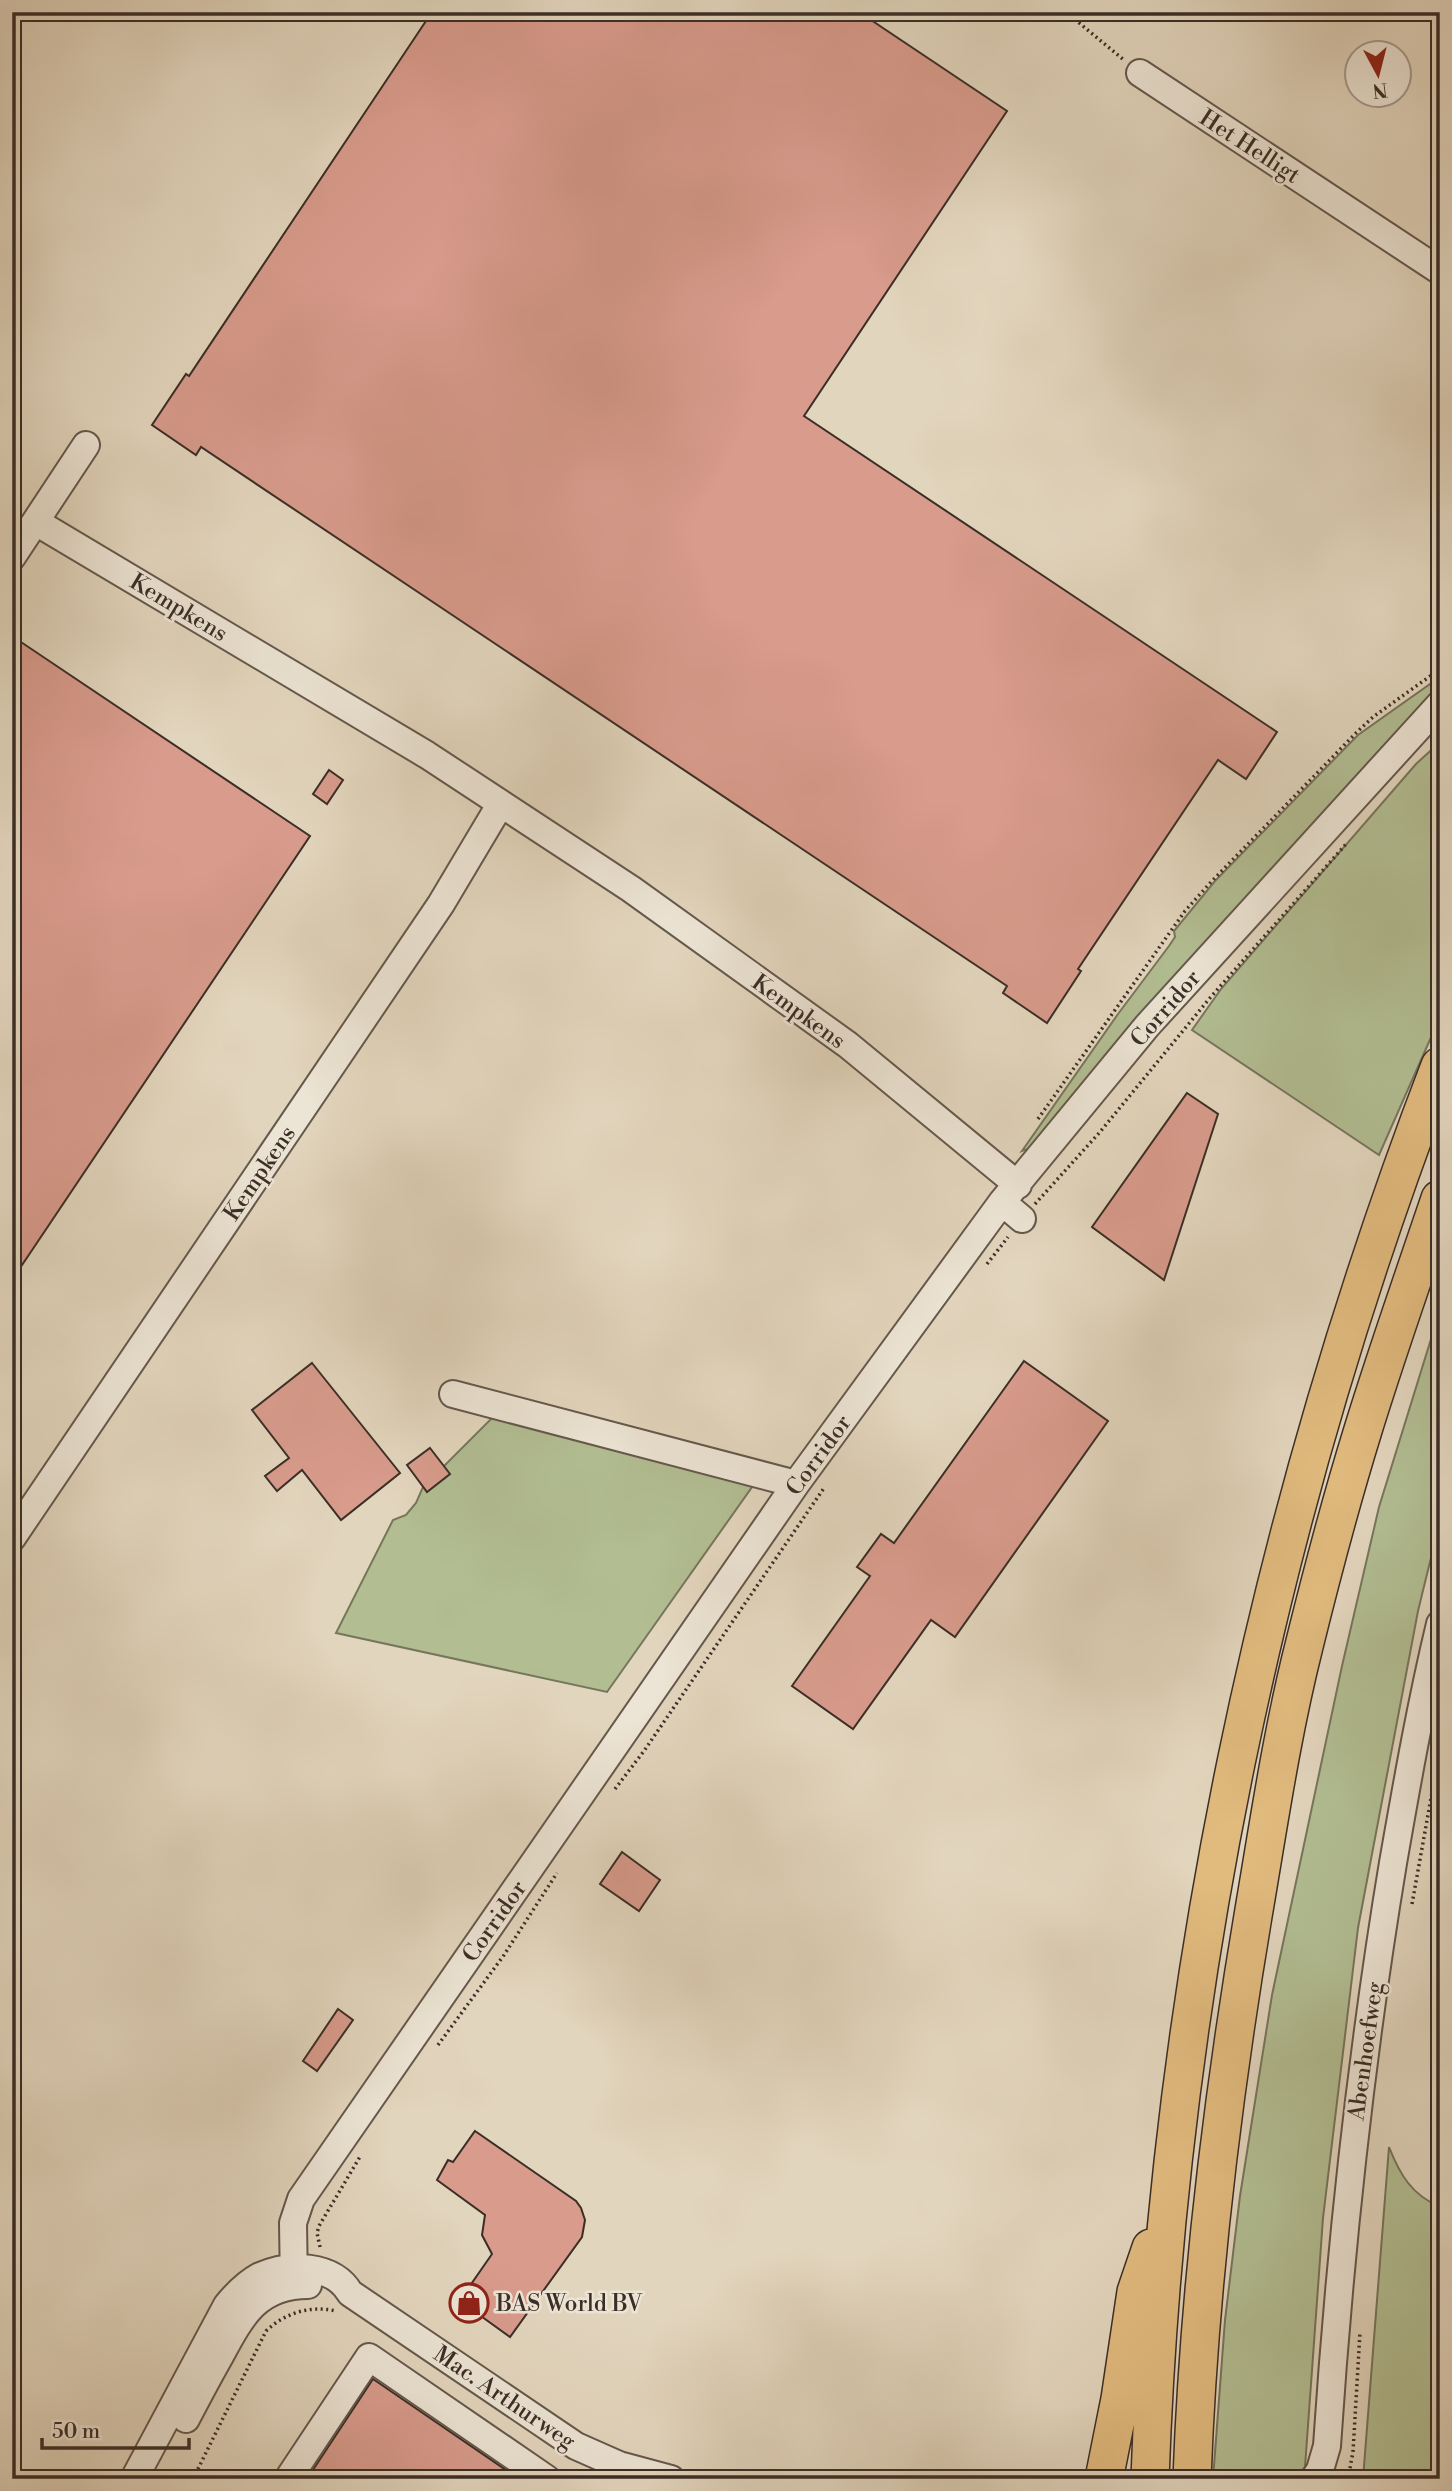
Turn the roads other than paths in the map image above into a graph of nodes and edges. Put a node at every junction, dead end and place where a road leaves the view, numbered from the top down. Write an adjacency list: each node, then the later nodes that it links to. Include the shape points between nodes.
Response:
1 (1140, 73): 2 (street, Het Helligt)
2 (1440, 271)
3 (86, 445): 4 (street)
4 (36, 522): 5 (street); 7 (street, Kempkens, via 427,755)
5 (12, 557)
6 (1440, 704): 10 (street, Corridor, via 1147,1026)
7 (500, 804): 10 (street, Kempkens, via 631,889 848,1045); 13 (street, Kempkens, via 440,904)
8 (1440, 1066): 15 (highway, via 1346,1336 1276,1586 1227,1810 1199,1972)
9 (1440, 1199): 19 (highway, via 1335,1526 1277,1776 1234,2029 1210,2208)
10 (1014, 1202): 12 (street, Corridor)
11 (453, 1394): 12 (street)
12 (796, 1485): 16 (street, Corridor, via 301,2199 293,2223)
13 (12, 1538)
14 (1440, 1624): 26 (street, Abenhoefweg, via 1407,1784 1368,2022 1346,2208 1327,2446)
15 (1170, 2191): 17 (highway, via 1136,2292); 18 (highway)
16 (294, 2277): 20 (street, Mac. Arthurweg, via 311,2286 350,2293 576,2446); 21 (street, via 260,2277 228,2305); 22 (street, via 261,2298 240,2319)
17 (1106, 2470)
18 (1151, 2471)
19 (1192, 2471)
20 (644, 2476): 25 (street, Mac. Arthurweg)
21 (134, 2479)
22 (153, 2479)
23 (288, 2479): 24 (street, via 369,2357)
24 (547, 2479)
25 (671, 2479)
26 (1314, 2479)

